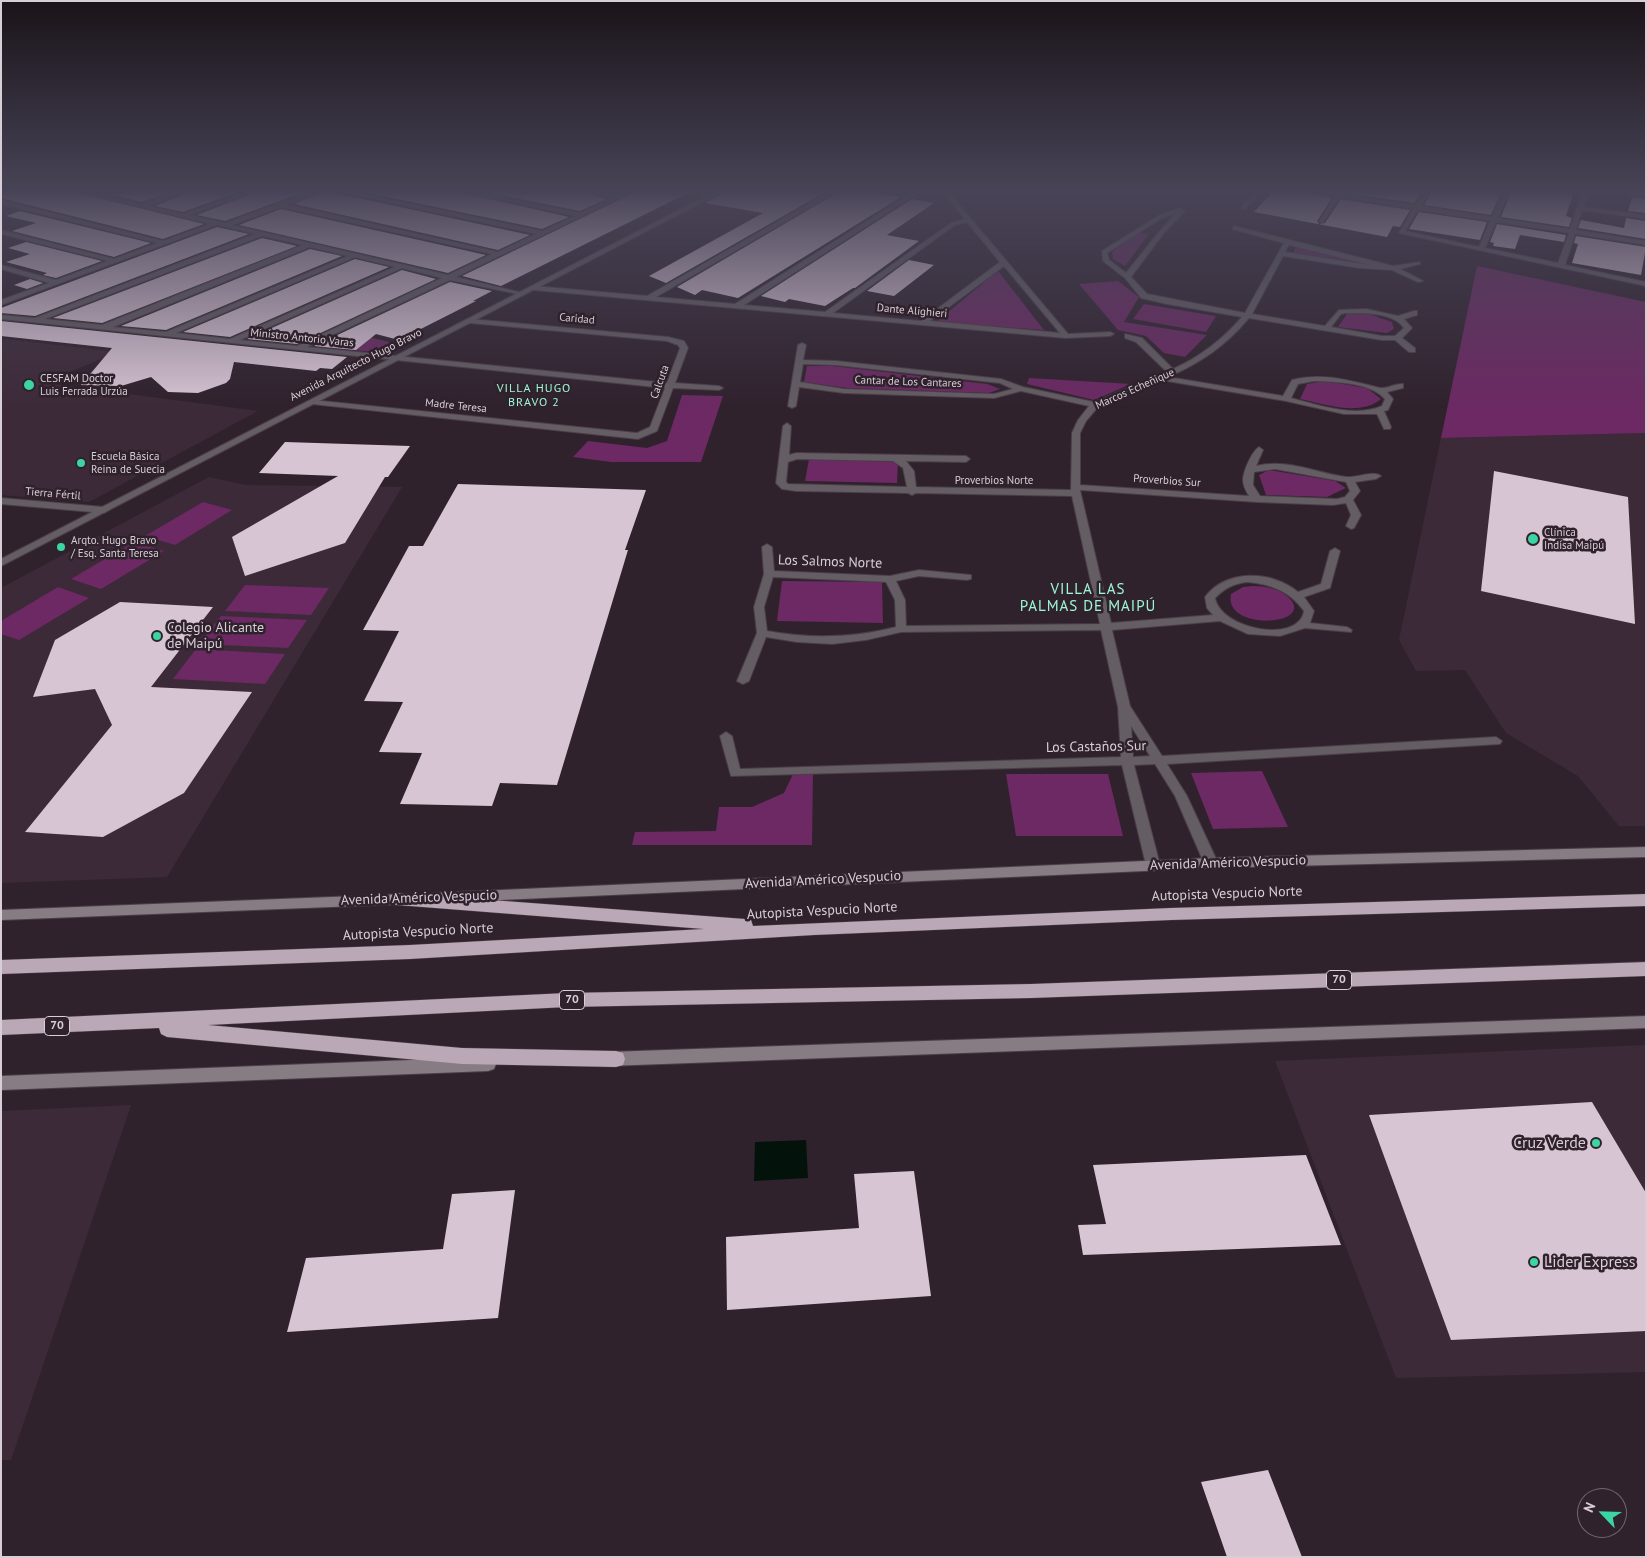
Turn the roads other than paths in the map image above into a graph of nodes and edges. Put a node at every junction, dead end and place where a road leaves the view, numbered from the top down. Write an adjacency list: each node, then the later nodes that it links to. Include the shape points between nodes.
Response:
1 (1004, 262): 47 (street)
2 (113, 263): 28 (street)
3 (186, 263): 40 (street)
4 (265, 263): 43 (street)
5 (337, 263): 46 (street)
6 (388, 263): 21 (street)
7 (480, 263): 25 (street)
8 (583, 263): 30 (street, Avenida Arquitecto Hugo Bravo)
9 (710, 263): 32 (street)
10 (805, 263): 34 (street)
11 (899, 263): 36 (street)
12 (1003, 263): 42 (street)
13 (1108, 263): 26 (street)
14 (1138, 263): 26 (street)
15 (1277, 263): 37 (street, Marcos Echeñique)
16 (1339, 263): 24 (street)
17 (1371, 263): 24 (street)
18 (1418, 263): 24 (street)
19 (1546, 263): 22 (street)
20 (1562, 263): 22 (street)
21 (402, 266): 25 (street); 50 (street)
22 (1561, 266): 29 (street)
23 (1, 267): 28 (street)
24 (1393, 268): 27 (street)
25 (450, 277): 31 (street); 53 (street)
26 (1127, 277): 37 (street, via 1150,298)
27 (1420, 281)
28 (58, 283): 33 (street)
29 (1646, 284)
30 (534, 288): 31 (street, Avenida Arquitecto Hugo Bravo); 32 (street, Dante Alighieri)
31 (521, 294): 41 (street, Avenida Arquitecto Hugo Bravo)
32 (649, 298): 34 (street, Dante Alighieri)
33 (1, 304)
34 (737, 306): 36 (street, Dante Alighieri)
35 (1414, 313): 39 (street)
36 (827, 314): 42 (street, Dante Alighieri)
37 (1248, 315): 44 (street); 57 (street, Marcos Echeñique, via 1217,347)
38 (1, 318): 40 (street, Ministro Antorio Varas)
39 (1398, 318): 44 (street, via 1359,310 1344,311 1339,312); 49 (street, via 1408,328)
40 (35, 321): 43 (street, Ministro Antorio Varas)
41 (470, 321): 51 (street, Caridad, via 668,339); 55 (street, Avenida Arquitecto Hugo Bravo)
42 (923, 323): 47 (street, Dante Alighieri)
43 (103, 328): 46 (street, Ministro Antorio Varas)
44 (1327, 328): 49 (street)
45 (1110, 334): 47 (street, Dante Alighieri)
46 (166, 335): 50 (street, Ministro Antorio Varas)
47 (1066, 336)
48 (1128, 336): 57 (street, via 1139,340)
49 (1398, 338): 54 (street)
50 (230, 341): 53 (street, Ministro Antorio Varas)
51 (681, 343): 60 (street, Calcuta, via 684,348)
52 (802, 345): 56 (street)
53 (298, 349): 55 (street, Ministro Antorio Varas)
54 (1412, 350)
55 (396, 359): 60 (street, Ministro Antorio Varas); 66 (street, Avenida Arquitecto Hugo Bravo)
56 (799, 362): 59 (street); 63 (street, Cantar de Los Cantares, via 1001,381)
57 (1172, 373): 58 (street, Marcos Echeñique)
58 (1162, 378): 65 (street); 67 (street, Marcos Echeñique)
59 (795, 384): 63 (street, Cantar de Los Cantares, via 844,391 994,396); 68 (street)
60 (670, 386): 62 (street, Ministro Antorio Varas); 72 (street, Calcuta)
61 (1400, 386): 64 (street)
62 (719, 388)
63 (1021, 389): 67 (street, Cantar de Los Cantares)
64 (1382, 391): 65 (street, via 1312,378 1295,382); 69 (street, via 1389,403)
65 (1286, 399): 69 (street, via 1354,413)
66 (312, 402): 72 (street, Madre Teresa, via 630,436 644,435); 85 (street, Avenida Arquitecto Hugo Bravo)
67 (1095, 405): 80 (street, Marcos Echeñique, via 1076,433)
68 (792, 406)
69 (1380, 412): 71 (street)
70 (786, 426): 76 (street, Proverbios Norte)
71 (1386, 427)
72 (654, 429)
73 (1259, 450): 77 (street)
74 (894, 458): 75 (street, Proverbios Norte); 76 (street, Proverbios Norte, via 805,454); 81 (street, via 908,466)
75 (966, 459)
76 (784, 460): 81 (street, Proverbios Norte, via 781,483 785,487)
77 (1250, 470): 79 (street, via 1268,466); 82 (street, via 1247,478 1251,494)
78 (1376, 476): 79 (street)
79 (1349, 480): 83 (street, via 1355,491)
80 (1076, 490): 81 (street, Proverbios Norte); 82 (street, Proverbios Sur); 96 (street, Marcos Echeñique)
81 (912, 492)
82 (1257, 499): 83 (street, Proverbios Sur)
83 (1349, 500): 86 (street, via 1356,515)
84 (1, 501): 85 (street, Tierra Fértil)
85 (104, 510): 89 (street, Avenida Arquitecto Hugo Bravo)
86 (1351, 526)
87 (767, 547): 90 (street, Los Salmos Norte)
88 (1335, 551): 93 (street, via 1326,586)
89 (1, 563)
90 (769, 574): 92 (street, Los Salmos Norte); 99 (street, Los Salmos Norte, via 759,606)
91 (967, 577): 92 (street, Los Salmos Norte, via 919,573)
92 (890, 579): 97 (street, Los Salmos Norte, via 900,600)
93 (1298, 595): 94 (street, via 1265,581 1228,582 1216,588 1210,597 1212,608); 95 (street, via 1309,611)
94 (1222, 618): 95 (street, via 1248,631 1264,634 1294,630); 96 (street)
95 (1303, 625): 98 (street)
96 (1107, 626): 97 (street); 101 (street, Marcos Echeñique)
97 (901, 629): 99 (street, via 871,638 824,642 791,640)
98 (1347, 630)
99 (762, 633): 100 (street, Los Salmos Norte)
100 (743, 681)
101 (1124, 707): 104 (street, Marcos Echeñique); 105 (street, Marcos Echeñique)
102 (726, 736): 104 (street, Los Castaños Sur, via 734,773)
103 (1496, 741): 105 (street, Los Castaños Sur)
104 (1127, 760): 105 (street, Los Castaños Sur); 108 (street, Marcos Echeñique)
105 (1158, 760): 107 (street, Marcos Echeñique, via 1181,796)
106 (1646, 852): 107 (main road, Avenida Américo Vespucio)
107 (1211, 863): 108 (main road, Avenida Américo Vespucio)
108 (1153, 865): 109 (main road, Avenida Américo Vespucio)
109 (397, 899): 111 (main road, Avenida Américo Vespucio); 112 (highway)
110 (1646, 900): 112 (highway, Autopista Vespucio Norte)
111 (1, 915)
112 (814, 929): 113 (highway, Autopista Vespucio Norte, via 410,952)
113 (1, 967)
114 (1646, 969): 116 (highway, 70, via 1032,991 567,1000)
115 (1646, 1022): 118 (main road)
116 (113, 1024): 117 (highway, 70); 118 (highway, via 462,1056)
117 (1, 1028)
118 (616, 1059): 119 (main road)
119 (1, 1083)

